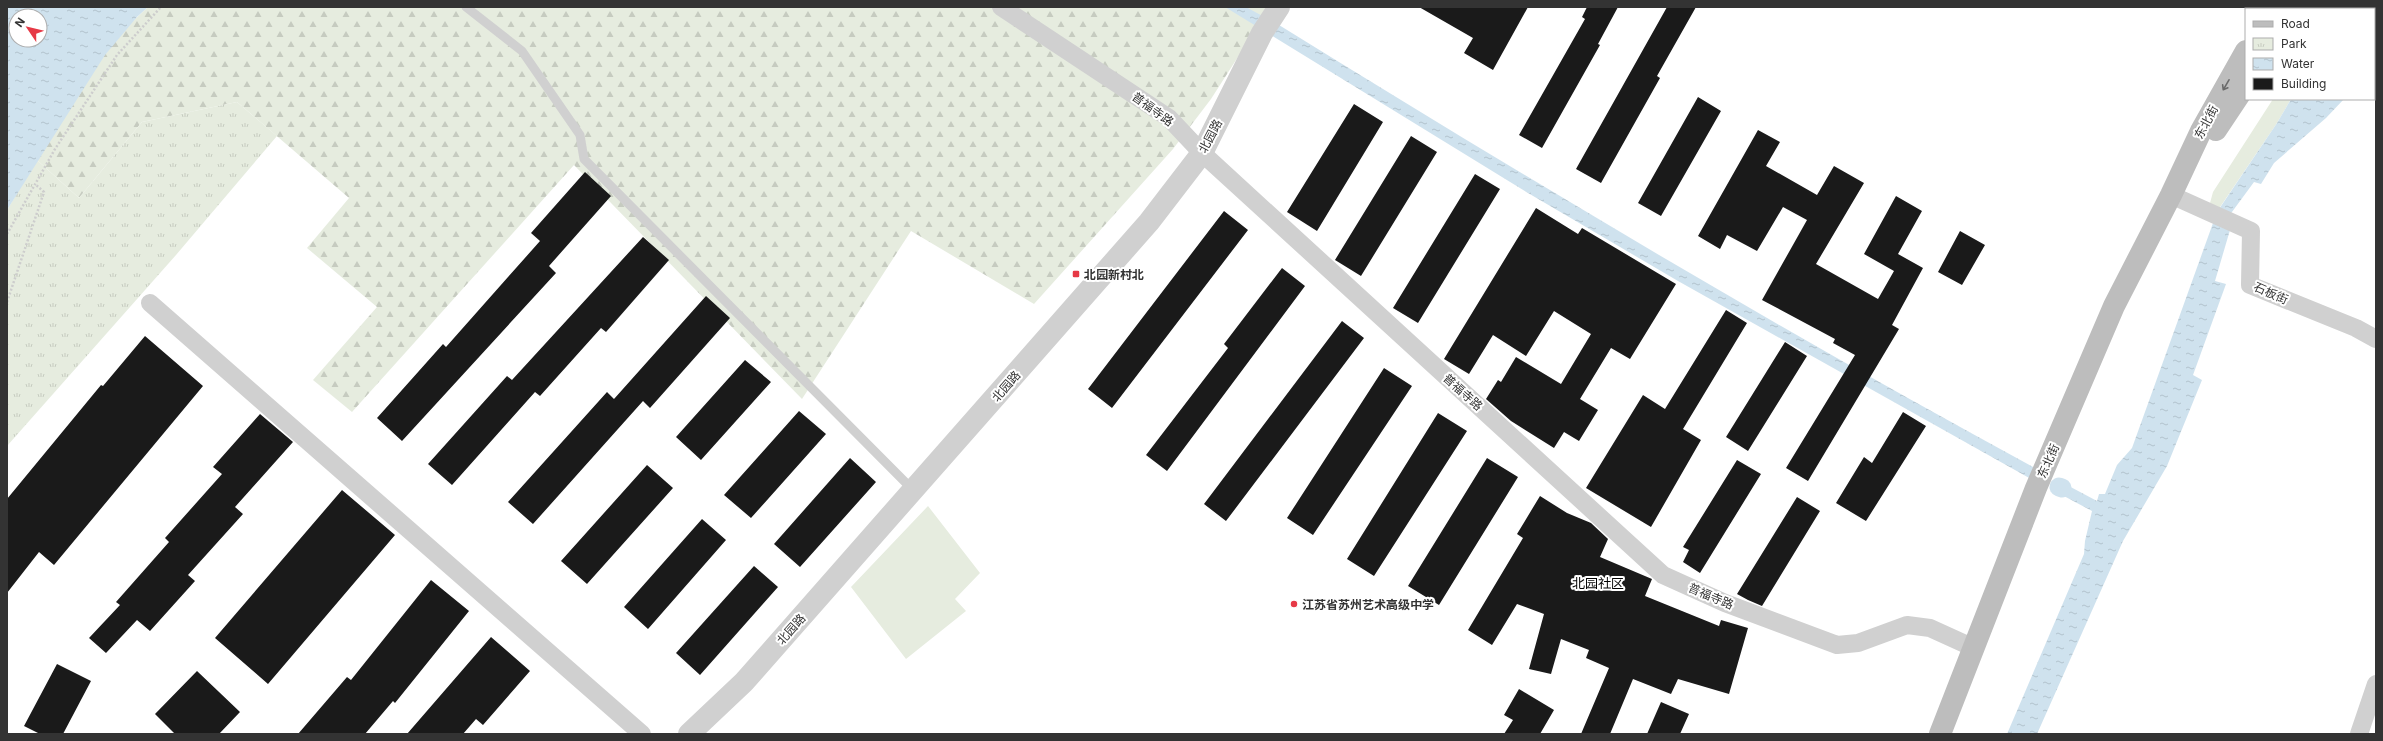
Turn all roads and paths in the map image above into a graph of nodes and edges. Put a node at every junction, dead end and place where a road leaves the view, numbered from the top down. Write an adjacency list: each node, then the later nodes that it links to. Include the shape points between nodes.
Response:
1 (161, 7): 8 (path, via 117,55 54,149)
2 (466, 7): 14 (lane, via 522,51 580,136 584,160)
3 (1001, 7): 7 (street, 普福寺路, via 1169,118)
4 (1271, 19): 7 (street, 北园路)
5 (2245, 54): 9 (main road, 东北街, one-way to 9, via 2201,131)
6 (2245, 86): 9 (main road, 东北街)
7 (1202, 153): 14 (street, 北园路, via 1134,240); 15 (street, 普福寺路, via 1663,575 1725,603 1837,645 1858,642 1906,625 1930,628)
8 (35, 184): 10 (path); 11 (path, via 44,192)
9 (2171, 195): 13 (street, 石板街, via 2251,231 2250,285 2356,328); 15 (main road, 东北街, via 2128,277 2099,340 2036,488)
10 (7, 234)
11 (7, 302)
12 (150, 303): 17 (street)
13 (2376, 339)
14 (914, 491): 18 (street, 北园路, via 744,682)
15 (1974, 648): 19 (main road, 东北街)
16 (2376, 684): 20 (street)
17 (642, 734)
18 (689, 734)
19 (1940, 734)
20 (2359, 734)

